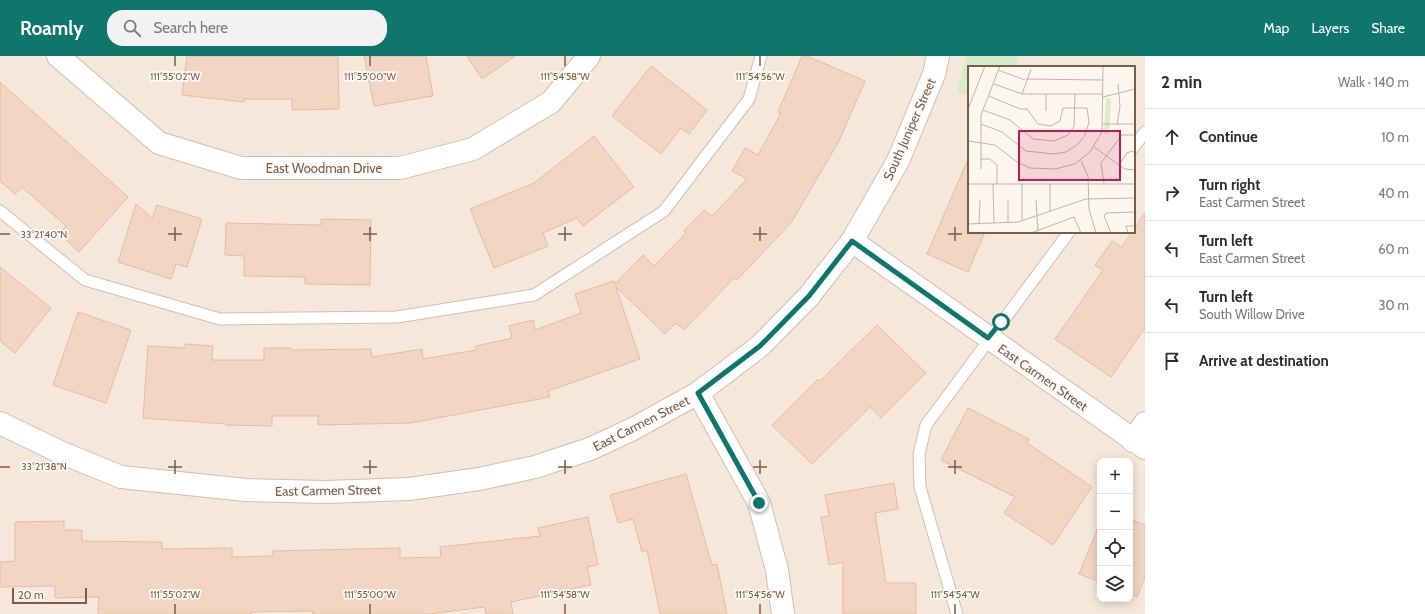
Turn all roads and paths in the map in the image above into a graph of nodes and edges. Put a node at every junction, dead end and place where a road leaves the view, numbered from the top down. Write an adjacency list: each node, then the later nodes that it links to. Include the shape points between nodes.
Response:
1 (58, 56): 2 (street, East Woodman Drive, via 159,143 241,168 400,168 473,149 551,102)
2 (589, 56)
3 (761, 56): 7 (lane, via 749,100 664,211 534,294 397,317 220,319 85,280)
4 (938, 56): 9 (street, South Juniper Street, via 934,74 898,161)
5 (1145, 132): 6 (lane)
6 (1135, 146)
7 (0, 211)
8 (1068, 233): 10 (lane)
9 (852, 241): 10 (street, East Carmen Street); 11 (street, East Carmen Street, via 809,296 760,346)
10 (988, 338): 13 (street, East Carmen Street); 15 (lane, via 926,425 919,454 920,487)
11 (698, 393): 12 (street, East Carmen Street, via 633,429 590,449 535,467 486,478 408,489 326,492 246,490 121,477 60,452); 14 (street, via 759,503 777,570)
12 (0, 423)
13 (1141, 437)
14 (783, 614)
15 (958, 614)

